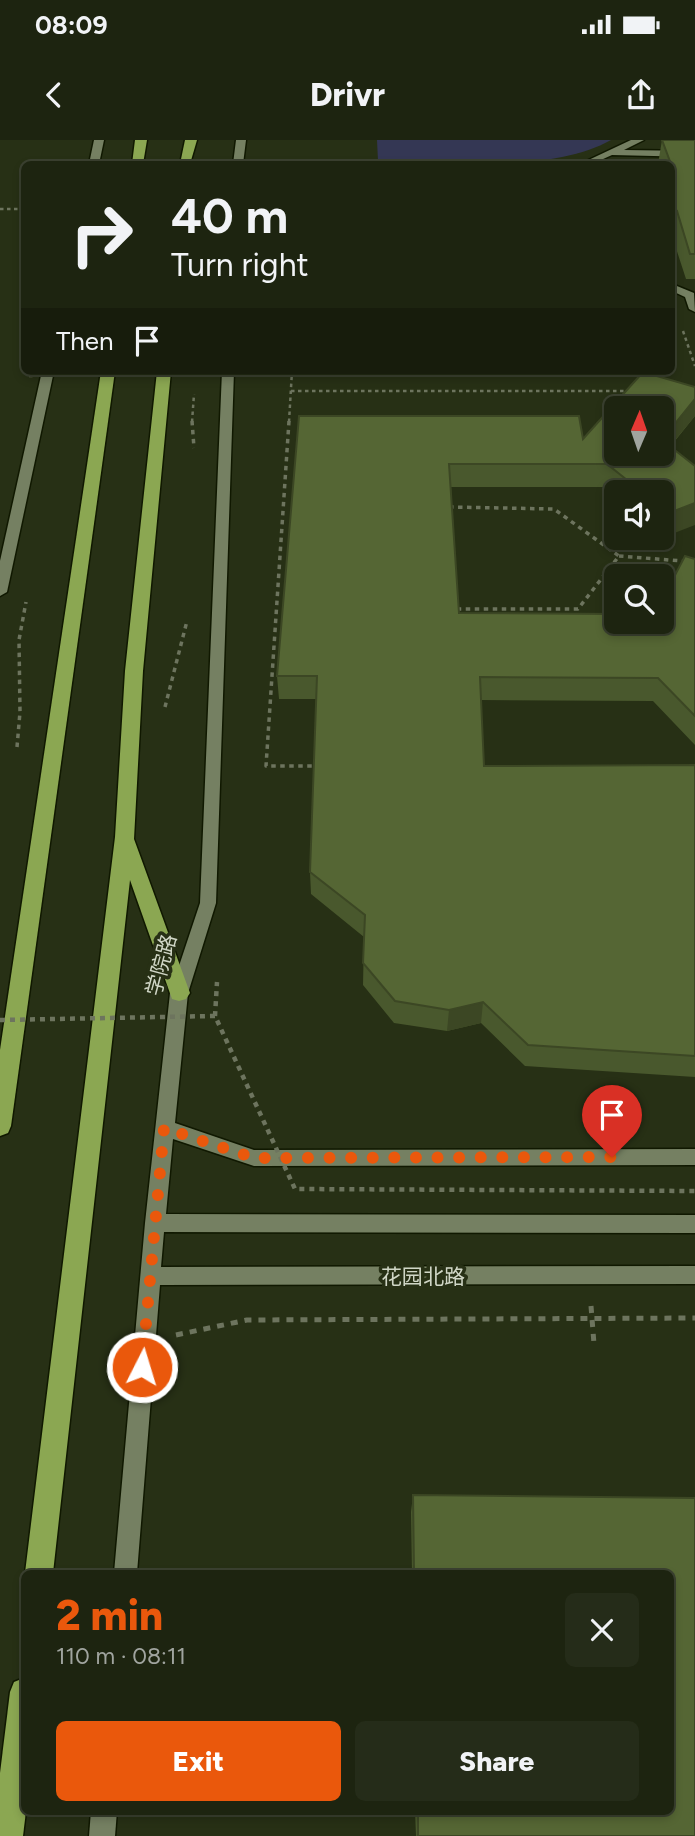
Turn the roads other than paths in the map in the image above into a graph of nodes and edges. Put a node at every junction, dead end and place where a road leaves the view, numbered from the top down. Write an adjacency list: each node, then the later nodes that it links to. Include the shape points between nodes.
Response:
1 (100, 140): 8 (street)
2 (141, 140): 9 (highway)
3 (191, 140): 10 (highway)
4 (241, 140): 11 (street)
5 (639, 140): 6 (street)
6 (614, 153): 7 (street); 12 (street)
7 (695, 154)
8 (94, 161)
9 (138, 161)
10 (186, 161)
11 (238, 161)
12 (594, 161)
13 (675, 287): 14 (street)
14 (695, 287)
15 (675, 288): 16 (street, via 690,295)
16 (695, 309)
17 (47, 375): 21 (street)
18 (107, 375): 24 (highway)
19 (164, 375): 22 (highway, via 134,671)
20 (228, 375): 23 (street, 学院路, via 208,903)
21 (0, 592)
22 (125, 837): 23 (highway); 31 (highway)
23 (179, 993): 25 (street, 学院路)
24 (0, 1126)
25 (164, 1128): 26 (street, via 254,1158); 27 (street, 学院路)
26 (695, 1157)
27 (155, 1223): 28 (street); 30 (street, 学院路)
28 (695, 1224)
29 (695, 1275): 30 (street, 花园北路)
30 (151, 1276): 32 (street, 学院路)
31 (38, 1570)
32 (125, 1570)
33 (21, 1719): 35 (highway)
34 (104, 1815): 36 (street)
35 (8, 1836)
36 (102, 1836)

